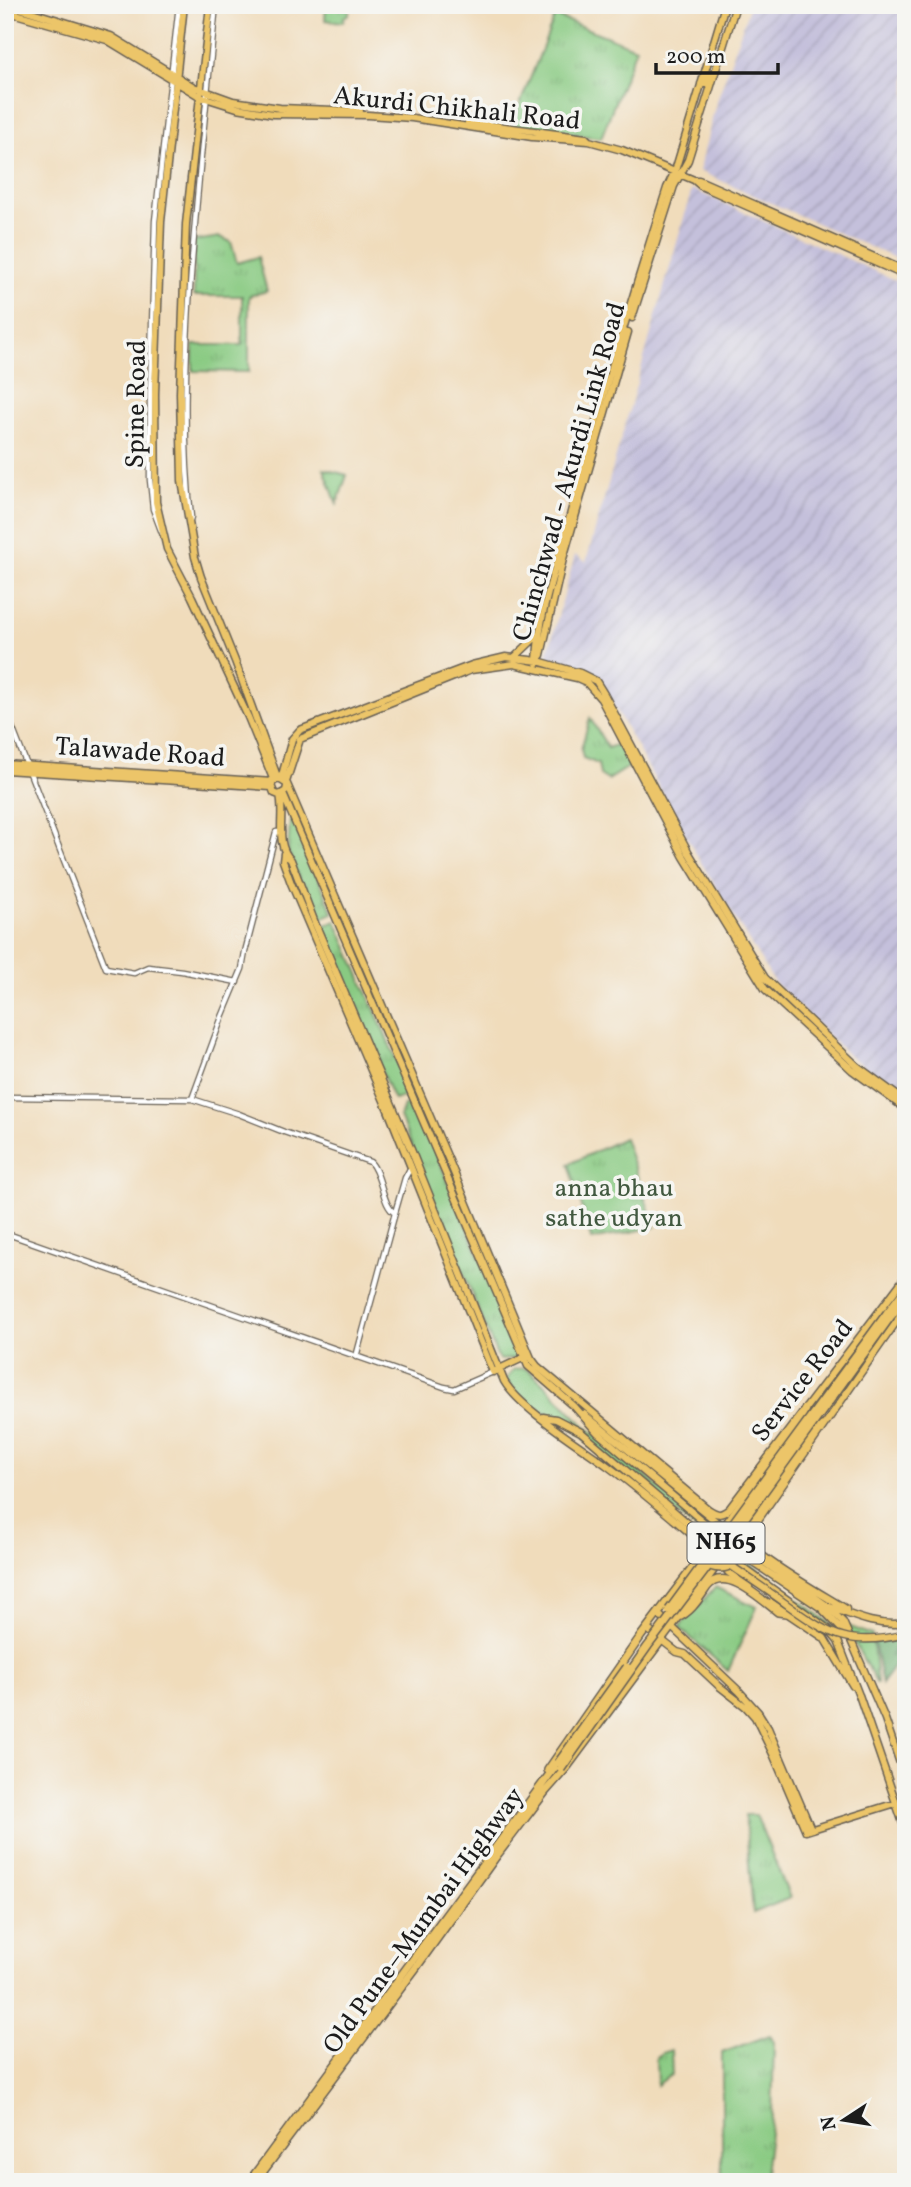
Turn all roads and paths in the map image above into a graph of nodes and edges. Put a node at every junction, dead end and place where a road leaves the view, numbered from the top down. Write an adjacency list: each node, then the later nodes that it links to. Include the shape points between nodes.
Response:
1 (9, 5): 9 (main road, via 111,36)
2 (181, 5): 9 (main road, Spine Road)
3 (210, 5): 11 (main road, Spine Road)
4 (216, 5): 11 (street, Spine Road)
5 (724, 5): 10 (main road)
6 (736, 5): 8 (main road)
7 (5, 11): 9 (main road, via 107,40)
8 (715, 72): 10 (main road, via 706,84); 12 (main road, via 688,160)
9 (173, 76): 11 (main road, Akurdi Chikhali Road); 17 (main road, Spine Road, via 161,222 155,394 155,482); 17 (street, Spine Road, via 155,221 150,395 151,493)
10 (701, 83): 12 (main road)
11 (203, 94): 12 (main road, Akurdi Chikhali Road, via 265,107 414,114 586,138); 16 (street, Spine Road, via 185,393); 16 (main road, Spine Road, via 186,224 180,393)
12 (677, 172): 13 (main road, Akurdi Chikhali Road); 18 (main road, Chinchwad - Akurdi Link Road, via 667,188 602,395); 20 (main road, Chinchwad - Akurdi Link Road, via 630,324)
13 (694, 180): 14 (main road); 15 (main road)
14 (906, 271)
15 (906, 276)
16 (188, 522): 22 (main road, Spine Road, via 201,577)
17 (163, 535): 22 (main road, Spine Road)
18 (539, 634): 19 (main road); 20 (main road, Chinchwad - Akurdi Link Road)
19 (515, 657): 20 (main road); 25 (main road, via 471,664 307,726 292,739)
20 (537, 663): 25 (main road, via 471,670 310,734 299,740); 32 (main road, via 596,681 765,978 857,1066); 33 (main road, via 581,680 601,698 684,857 765,989 852,1070)
21 (5, 709): 24 (street)
22 (267, 757): 25 (main road, Spine Road)
23 (5, 767): 24 (main road, Talawade Road)
24 (28, 768): 25 (main road, Talawade Road); 29 (street, via 106,968 134,973 148,967)
25 (278, 782): 26 (main road); 26 (main road, via 274,793); 41 (main road, Spine Road, via 450,1163)
26 (281, 794): 27 (main road); 41 (main road)
27 (282, 832): 28 (main road); 29 (street, via 276,832)
28 (284, 853): 34 (main road, via 295,893); 43 (main road, via 291,860 412,1152)
29 (237, 982): 31 (street)
30 (5, 1097): 31 (street)
31 (192, 1100): 35 (street, via 370,1162)
32 (906, 1102)
33 (906, 1109)
34 (411, 1167): 35 (street); 43 (main road)
35 (394, 1213): 42 (street)
36 (5, 1233): 42 (street)
37 (906, 1276): 40 (main road, Service Road)
38 (905, 1295): 40 (highway, NH65); 40 (highway)
39 (906, 1308): 40 (main road)
40 (890, 1314): 45 (main road, Service Road); 47 (main road); 71 (highway, NH65, bridge)
41 (527, 1356): 43 (main road); 44 (main road, via 532,1371); 45 (main road, Service Road, via 716,1515 729,1508)
42 (356, 1357): 43 (street, via 449,1388)
43 (496, 1371): 46 (main road, via 508,1390)
44 (574, 1406): 48 (main road); 63 (main road, via 598,1433 745,1557 821,1608)
45 (805, 1409): 48 (highway, bridge)
46 (541, 1417): 50 (main road); 69 (main road, via 556,1419 581,1433 724,1554 828,1629 838,1641)
47 (822, 1426): 49 (highway); 56 (main road, via 751,1530 751,1542 779,1567)
48 (722, 1523): 49 (highway, bridge); 50 (highway, bridge, via 705,1528)
49 (740, 1536): 51 (highway, bridge)
50 (698, 1540): 52 (highway, bridge)
51 (742, 1547): 53 (highway, bridge); 55 (main road)
52 (701, 1557): 54 (highway, bridge); 57 (highway)
53 (728, 1567): 54 (highway, bridge); 58 (main road, via 728,1572); 62 (main road, bridge, via 826,1632 865,1640)
54 (715, 1568): 59 (highway)
55 (826, 1605): 56 (main road); 63 (main road)
56 (846, 1611): 60 (main road, via 880,1624)
57 (657, 1614): 59 (main road); 61 (highway)
58 (788, 1615): 59 (highway, via 736,1582 721,1579 711,1583 688,1614); 69 (main road, via 824,1637)
59 (675, 1622): 64 (highway, Old Pune–Mumbai Highway); 65 (main road)
60 (906, 1623)
61 (647, 1629): 64 (main road); 71 (highway, via 549,1768)
62 (906, 1634)
63 (849, 1637): 70 (main road)
64 (662, 1641): 66 (main road); 67 (highway, Old Pune–Mumbai Highway)
65 (696, 1651): 68 (main road); 73 (main road, via 758,1712)
66 (677, 1652): 67 (main road, via 659,1649); 68 (main road)
67 (649, 1655): 71 (highway, Old Pune–Mumbai Highway / NH65, via 567,1767)
68 (689, 1658): 73 (main road, via 755,1717)
69 (860, 1698): 72 (main road)
70 (906, 1781)
71 (543, 1789): 75 (highway, Old Pune–Mumbai Highway / NH65); 76 (highway, Old Pune–Mumbai Highway / NH65)
72 (896, 1803): 73 (main road); 74 (main road)
73 (808, 1830)
74 (906, 1832)
75 (249, 2182)
76 (256, 2182)

